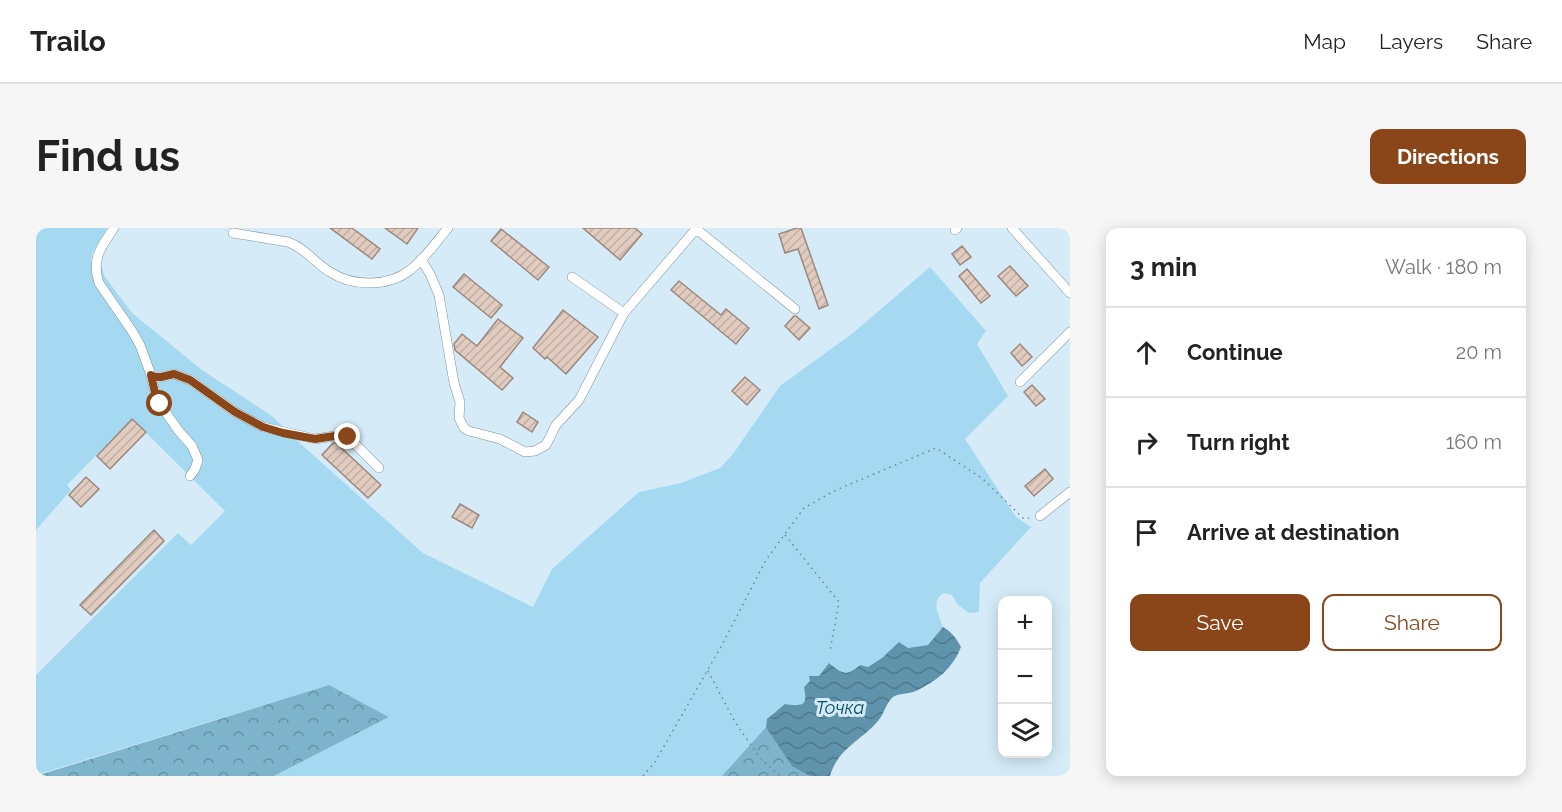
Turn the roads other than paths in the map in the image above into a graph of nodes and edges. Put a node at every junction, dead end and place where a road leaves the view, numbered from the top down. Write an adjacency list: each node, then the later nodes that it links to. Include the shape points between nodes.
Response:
1 (114, 228): 12 (street, via 96,258 96,276 140,345)
2 (448, 228): 6 (street)
3 (695, 228): 9 (street); 10 (street)
4 (1012, 228): 8 (street)
5 (233, 233): 6 (street, via 296,245 333,274 358,282 399,278)
6 (421, 259): 10 (street, via 439,295 461,424 469,431 500,439 525,452 546,445 556,425 572,410)
7 (572, 277): 10 (street)
8 (1070, 293)
9 (795, 309)
10 (624, 313)
11 (1070, 332): 13 (street)
12 (151, 375): 14 (street, via 174,374 190,380 263,427 315,439 348,437); 15 (street, via 160,404 198,460)
13 (1020, 382)
14 (379, 468)
15 (190, 476)
16 (1070, 492): 17 (street)
17 (1040, 516)

